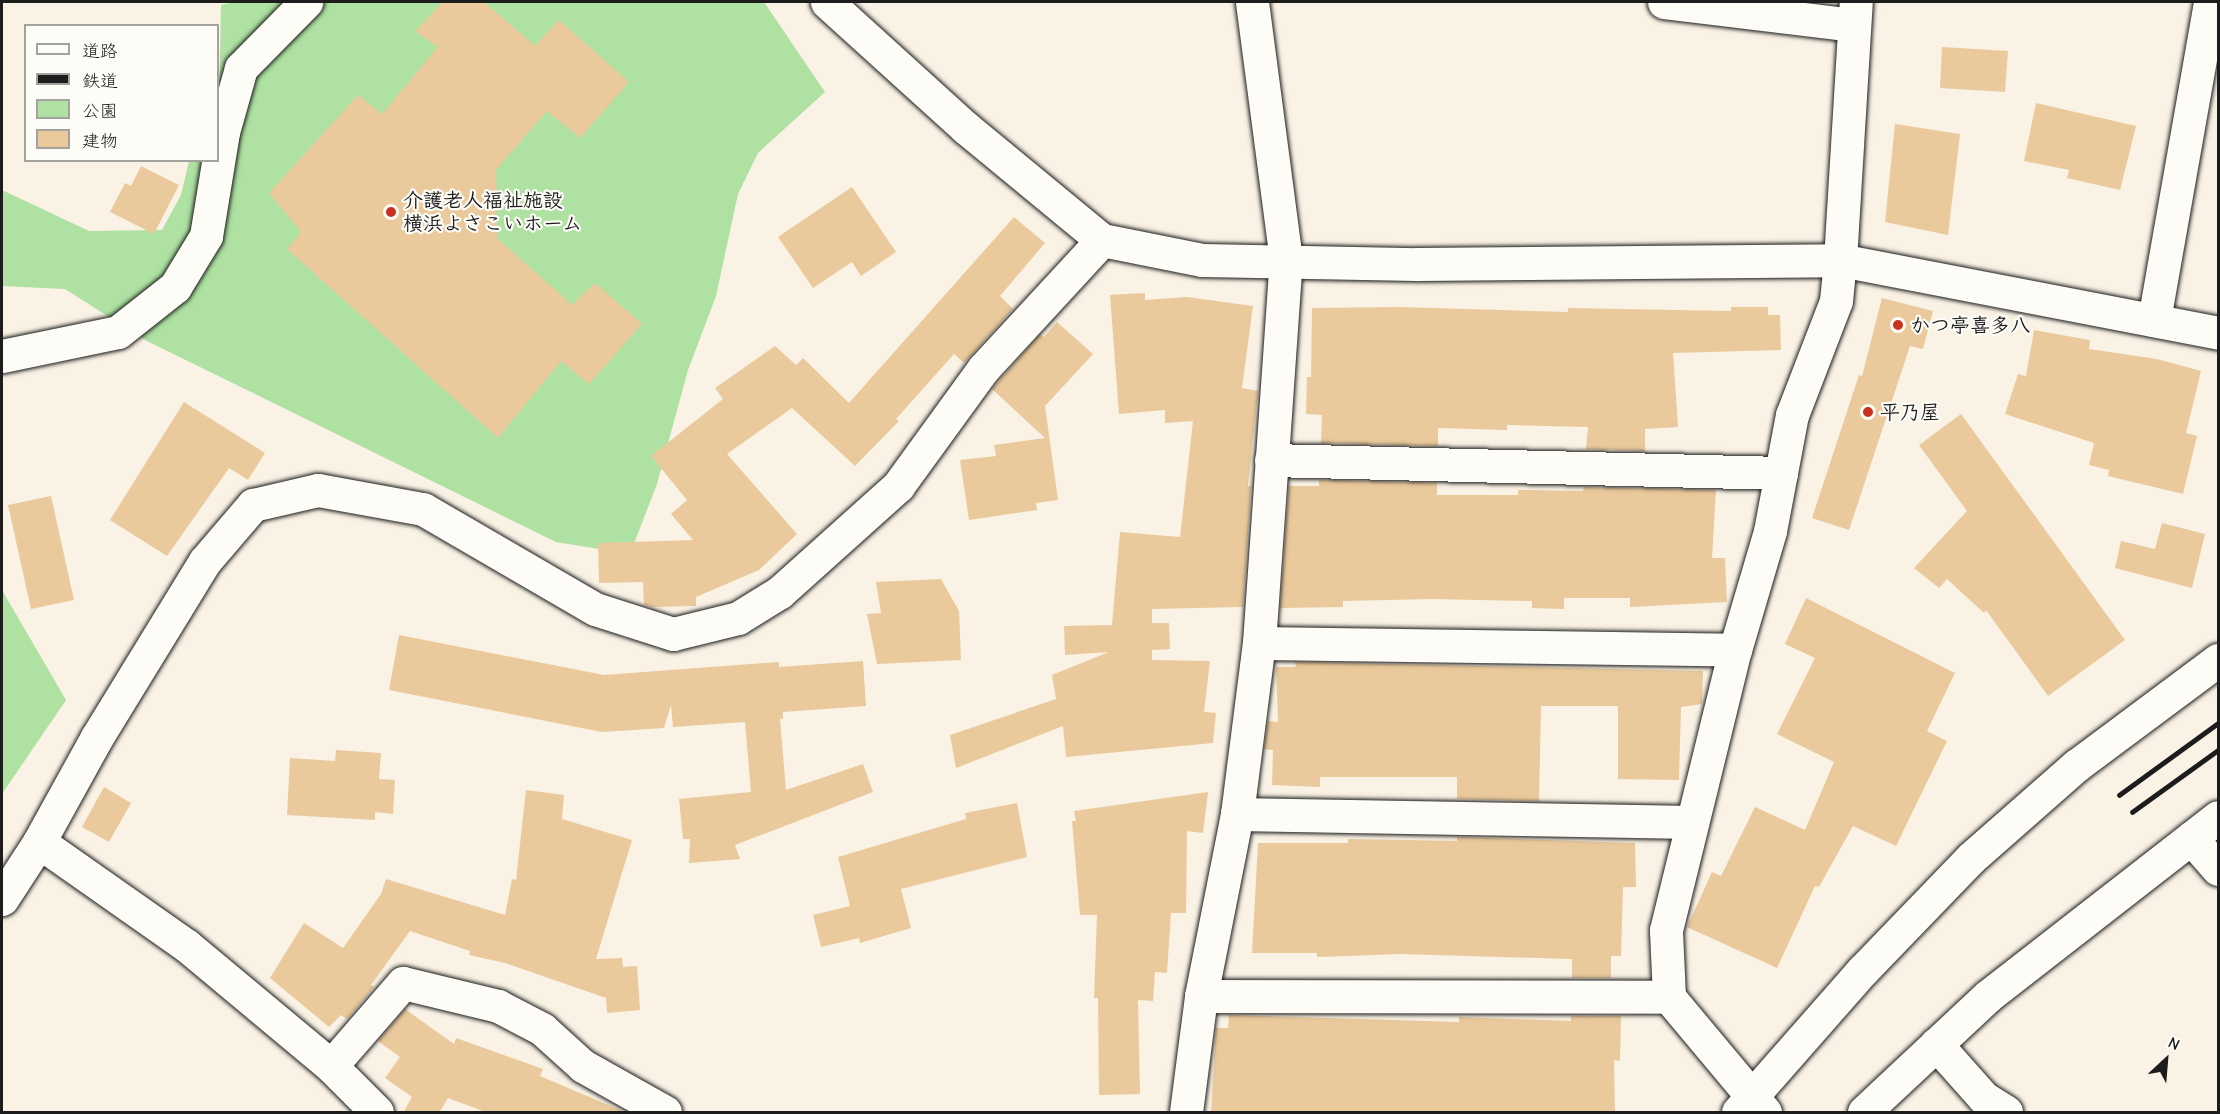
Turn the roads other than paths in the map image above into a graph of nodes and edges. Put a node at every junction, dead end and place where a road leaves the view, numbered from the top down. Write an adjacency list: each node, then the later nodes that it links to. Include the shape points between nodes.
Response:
1 (306, 2): 7 (street, via 241,68)
2 (827, 2): 9 (street, via 966,128)
3 (1252, 2): 11 (street)
4 (1664, 2): 6 (street)
5 (2210, 2): 12 (street)
6 (1854, 14): 10 (street)
7 (219, 156)
8 (218, 162): 14 (street, via 206,236 174,287 118,332)
9 (1102, 240): 11 (street, via 1202,260); 24 (street, via 983,369 898,486 780,592 738,618 673,634 595,609 423,508 318,490 253,505 205,561 97,737)
10 (1840, 260): 11 (street, via 1417,264); 12 (street); 16 (street, via 1836,301 1792,415)
11 (1286, 261): 15 (street)
12 (2154, 320): 13 (street)
13 (2218, 333)
14 (2, 356)
15 (1271, 460): 16 (street); 17 (street)
16 (1780, 473): 18 (street, via 1770,531)
17 (1259, 643): 18 (street); 20 (street)
18 (1735, 650): 22 (street)
19 (2218, 660): 31 (street, via 2158,702 2016,816 1917,912)
20 (1238, 814): 22 (street); 27 (street)
21 (2218, 817): 23 (street)
22 (1692, 822): 28 (street, via 1666,930)
23 (2191, 838): 25 (street); 29 (street, via 2013,976)
24 (39, 842): 26 (street); 30 (street, via 187,946)
25 (2218, 869)
26 (2, 899)
27 (1201, 996): 28 (street); 34 (street)
28 (1669, 997): 31 (street)
29 (1936, 1044): 35 (street); 36 (street, via 1984,1098)
30 (331, 1066): 32 (street); 33 (street, via 403,983 498,1006 542,1029 583,1066)
31 (1752, 1107)
32 (377, 1113)
33 (664, 1113)
34 (1186, 1113)
35 (1864, 1113)
36 (2006, 1113)

